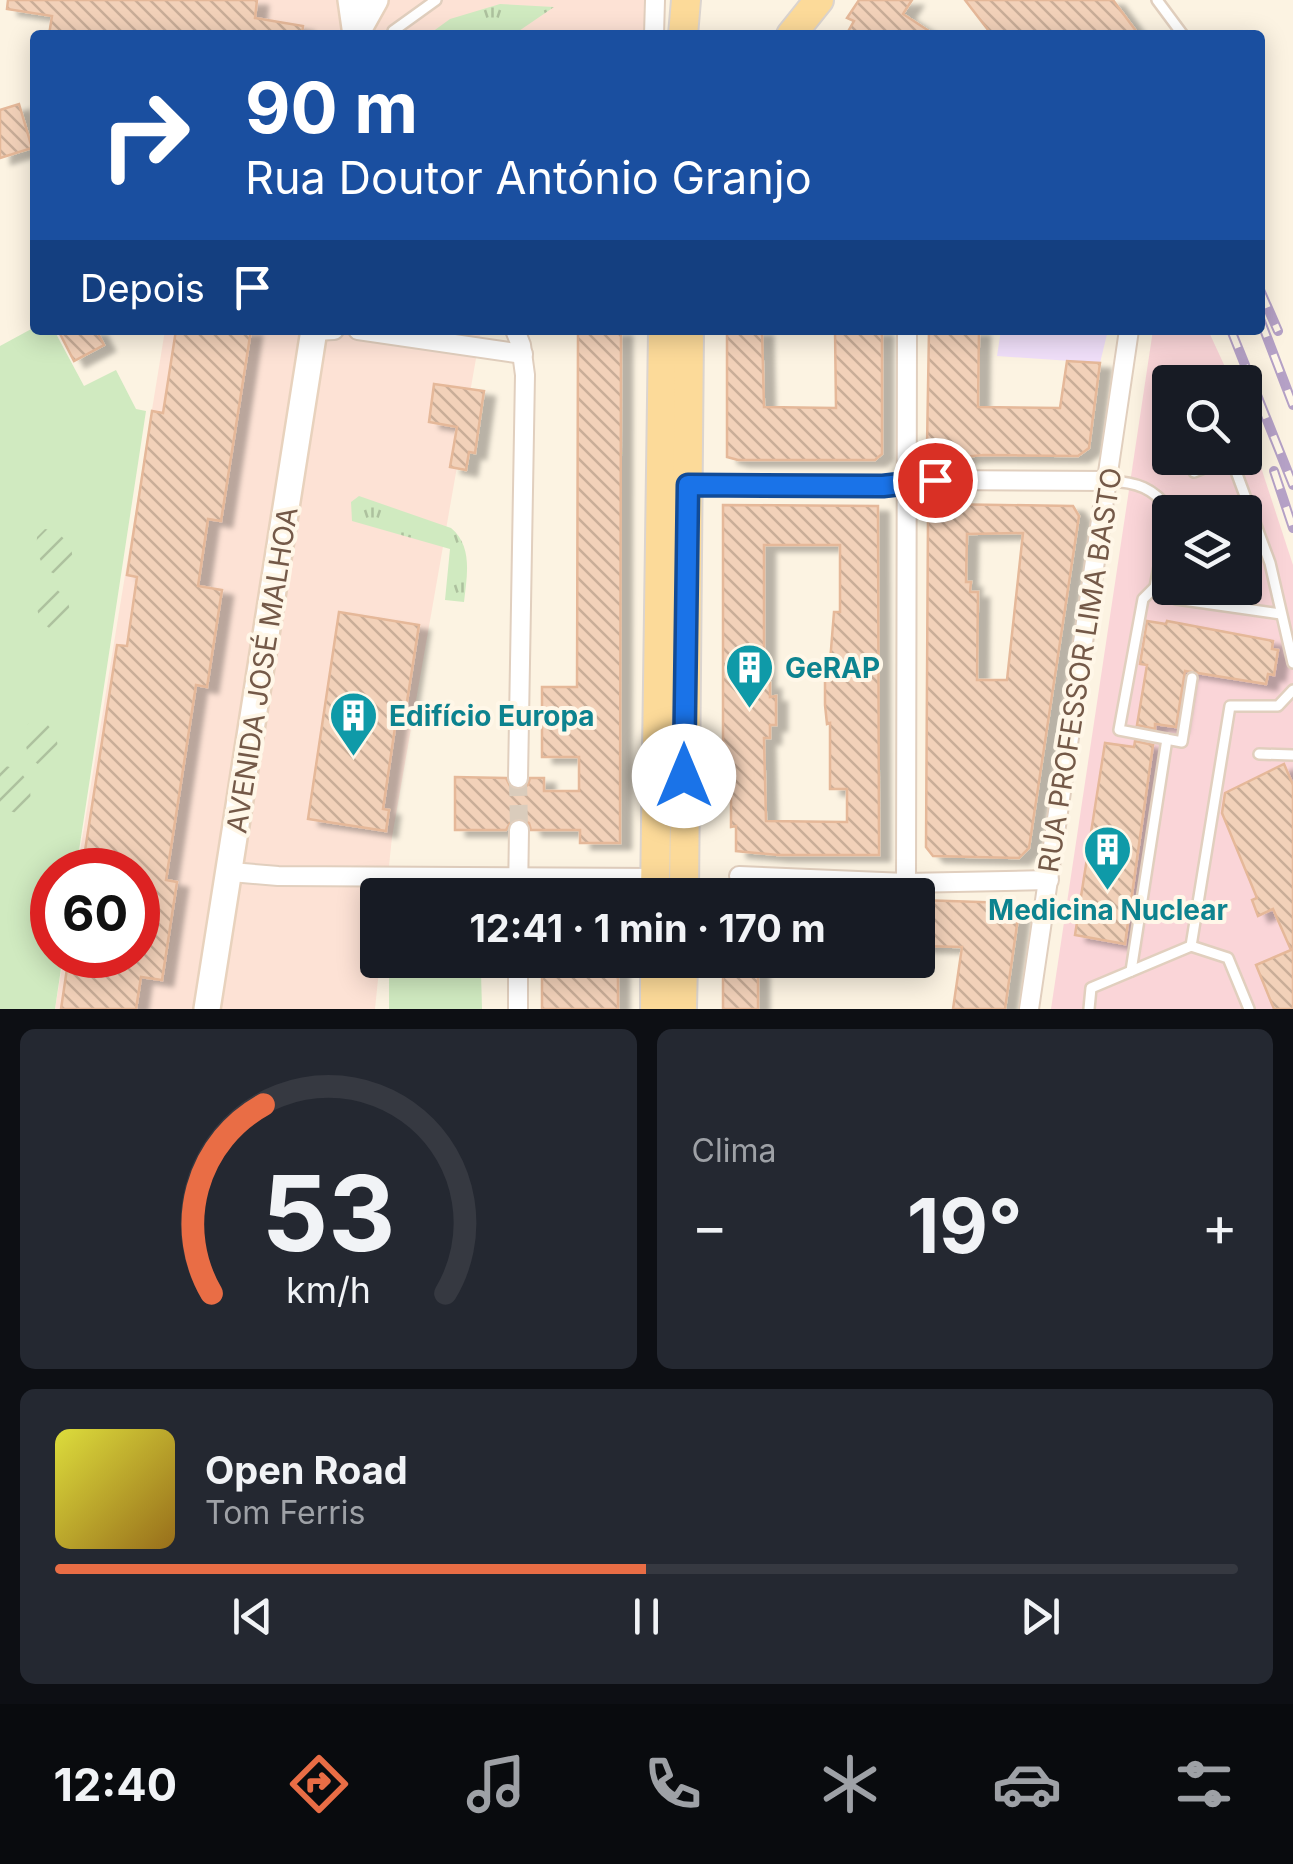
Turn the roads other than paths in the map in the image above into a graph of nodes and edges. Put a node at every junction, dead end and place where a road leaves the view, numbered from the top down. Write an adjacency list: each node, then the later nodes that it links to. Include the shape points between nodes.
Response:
1 (351, 0): 8 (street)
2 (375, 0): 9 (street)
3 (436, 0): 10 (lane)
4 (655, 0): 11 (street)
5 (686, 0): 12 (main road)
6 (820, 0): 13 (main road)
7 (1157, 0): 14 (lane)
8 (355, 30)
9 (359, 30)
10 (393, 30)
11 (654, 30)
12 (683, 30)
13 (795, 30)
14 (1179, 30)
15 (313, 335): 39 (street, AVENIDA JOSÉ MALHOA)
16 (410, 335): 22 (street)
17 (516, 335): 22 (street)
18 (664, 335): 43 (main road)
19 (689, 335): 26 (main road)
20 (907, 335): 25 (street)
21 (1127, 335): 24 (street, RUA PROFESSOR LIMA BASTO)
22 (523, 354): 37 (street)
23 (1236, 475): 30 (lane, via 1270,563)
24 (1109, 481): 25 (street); 27 (lane); 47 (street, RUA PROFESSOR LIMA BASTO)
25 (907, 483): 26 (street); 46 (street)
26 (688, 485): 44 (main road)
27 (1159, 495)
28 (1152, 590): 34 (lane, via 1143,599 1119,730)
29 (1218, 605): 30 (lane)
30 (1281, 614): 31 (lane)
31 (1293, 663)
32 (1192, 678): 34 (lane, via 1182,742)
33 (1293, 690): 49 (lane, via 1278,706 1230,706)
34 (1168, 739): 50 (lane)
35 (1259, 754): 36 (lane)
36 (1293, 755)
37 (518, 778)
38 (519, 830): 42 (street)
39 (231, 872): 41 (street); 55 (street, AVENIDA JOSÉ MALHOA)
40 (739, 876): 45 (street)
41 (402, 878)
42 (519, 878)
43 (655, 878)
44 (684, 878)
45 (787, 878)
46 (906, 878)
47 (1049, 880): 48 (street); 57 (street, RUA PROFESSOR LIMA BASTO)
48 (935, 882)
49 (1191, 946): 50 (lane); 59 (lane, via 1228,958)
50 (1131, 971): 58 (lane, via 1092,988)
51 (518, 978): 56 (street)
52 (663, 978): 54 (main road)
53 (681, 978): 54 (main road)
54 (677, 1007)
55 (208, 1009)
56 (518, 1009)
57 (1029, 1009)
58 (1089, 1009)
59 (1249, 1009)

